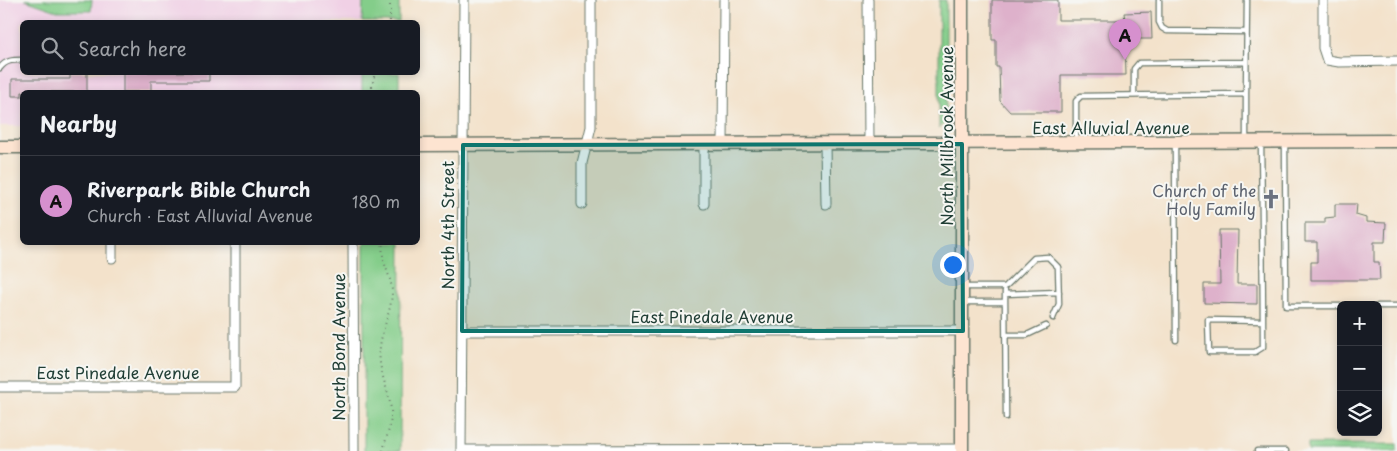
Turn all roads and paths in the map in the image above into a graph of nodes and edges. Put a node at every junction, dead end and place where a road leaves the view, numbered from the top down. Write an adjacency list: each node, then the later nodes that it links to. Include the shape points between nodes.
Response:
1 (390, 0): 10 (path)
2 (464, 0): 30 (street, North 4th Street)
3 (591, 0): 31 (street, via 591,127)
4 (724, 0): 33 (street)
5 (868, 0): 27 (street)
6 (962, 0): 28 (main road, North Millbrook Avenue)
7 (1159, 0): 11 (lane, via 1159,22 1167,32)
8 (1247, 0): 11 (lane)
9 (1323, 0): 13 (street, via 1323,48 1327,60)
10 (390, 20)
11 (1246, 32): 14 (lane)
12 (20, 60): 15 (lane, via 5,62)
13 (1397, 61)
14 (1246, 62): 18 (lane); 19 (lane, via 1139,63 1134,69)
15 (0, 68)
16 (375, 75): 17 (path)
17 (372, 90)
18 (1246, 94): 19 (lane); 21 (lane)
19 (1134, 95): 24 (lane, via 1081,96 1076,101)
20 (1397, 141): 23 (main road, East Alluvial Avenue)
21 (1246, 142): 22 (main road, East Alluvial Avenue); 25 (main road, East Alluvial Avenue)
22 (1261, 142): 23 (main road, East Alluvial Avenue); 54 (lane)
23 (1285, 142): 50 (lane, via 1286,306)
24 (1076, 143): 25 (main road, East Alluvial Avenue); 28 (main road, East Alluvial Avenue)
25 (1175, 143): 59 (lane)
26 (826, 144): 27 (main road, East Alluvial Avenue); 33 (main road, East Alluvial Avenue); 38 (street)
27 (869, 144): 28 (main road, East Alluvial Avenue)
28 (962, 144): 44 (main road, North Millbrook Avenue)
29 (420, 145): 30 (main road, East Alluvial Avenue)
30 (463, 145): 31 (main road, East Alluvial Avenue); 57 (street, North 4th Street)
31 (586, 145): 32 (main road, East Alluvial Avenue); 36 (street, via 582,163)
32 (704, 145): 33 (main road, East Alluvial Avenue); 37 (street)
33 (724, 145)
34 (0, 146): 35 (main road)
35 (20, 146)
36 (582, 204)
37 (704, 204)
38 (826, 204)
39 (112, 245): 43 (street)
40 (235, 245): 60 (street, East Pinedale Avenue, via 235,387)
41 (353, 245): 63 (street, North Bond Avenue)
42 (383, 245): 64 (path, via 382,256 392,293 380,347 380,364 391,408)
43 (112, 258)
44 (963, 287): 45 (lane); 48 (main road, North Millbrook Avenue)
45 (1005, 287): 46 (lane, via 1034,258 1048,257 1058,267); 47 (lane)
46 (1059, 292): 47 (lane); 53 (lane, via 1059,304)
47 (1005, 294): 49 (lane)
48 (963, 302): 49 (lane); 56 (main road, North Millbrook Avenue)
49 (1005, 302): 58 (lane)
50 (1337, 306)
51 (1382, 306): 52 (lane)
52 (1397, 306)
53 (1053, 318)
54 (1263, 320): 54 (lane, via 1263,347 1255,352 1209,352 1208,320)
55 (1046, 326): 58 (lane, via 1027,335)
56 (963, 330): 57 (street, East Pinedale Avenue); 62 (main road, North Millbrook Avenue)
57 (462, 331): 65 (street, North 4th Street)
58 (1006, 335): 61 (lane)
59 (1176, 340)
60 (0, 387)
61 (1006, 417)
62 (962, 450): 65 (street)
63 (354, 451)
64 (383, 451)
65 (461, 451)
66 (1257, 451): 67 (lane)
67 (1286, 451)

